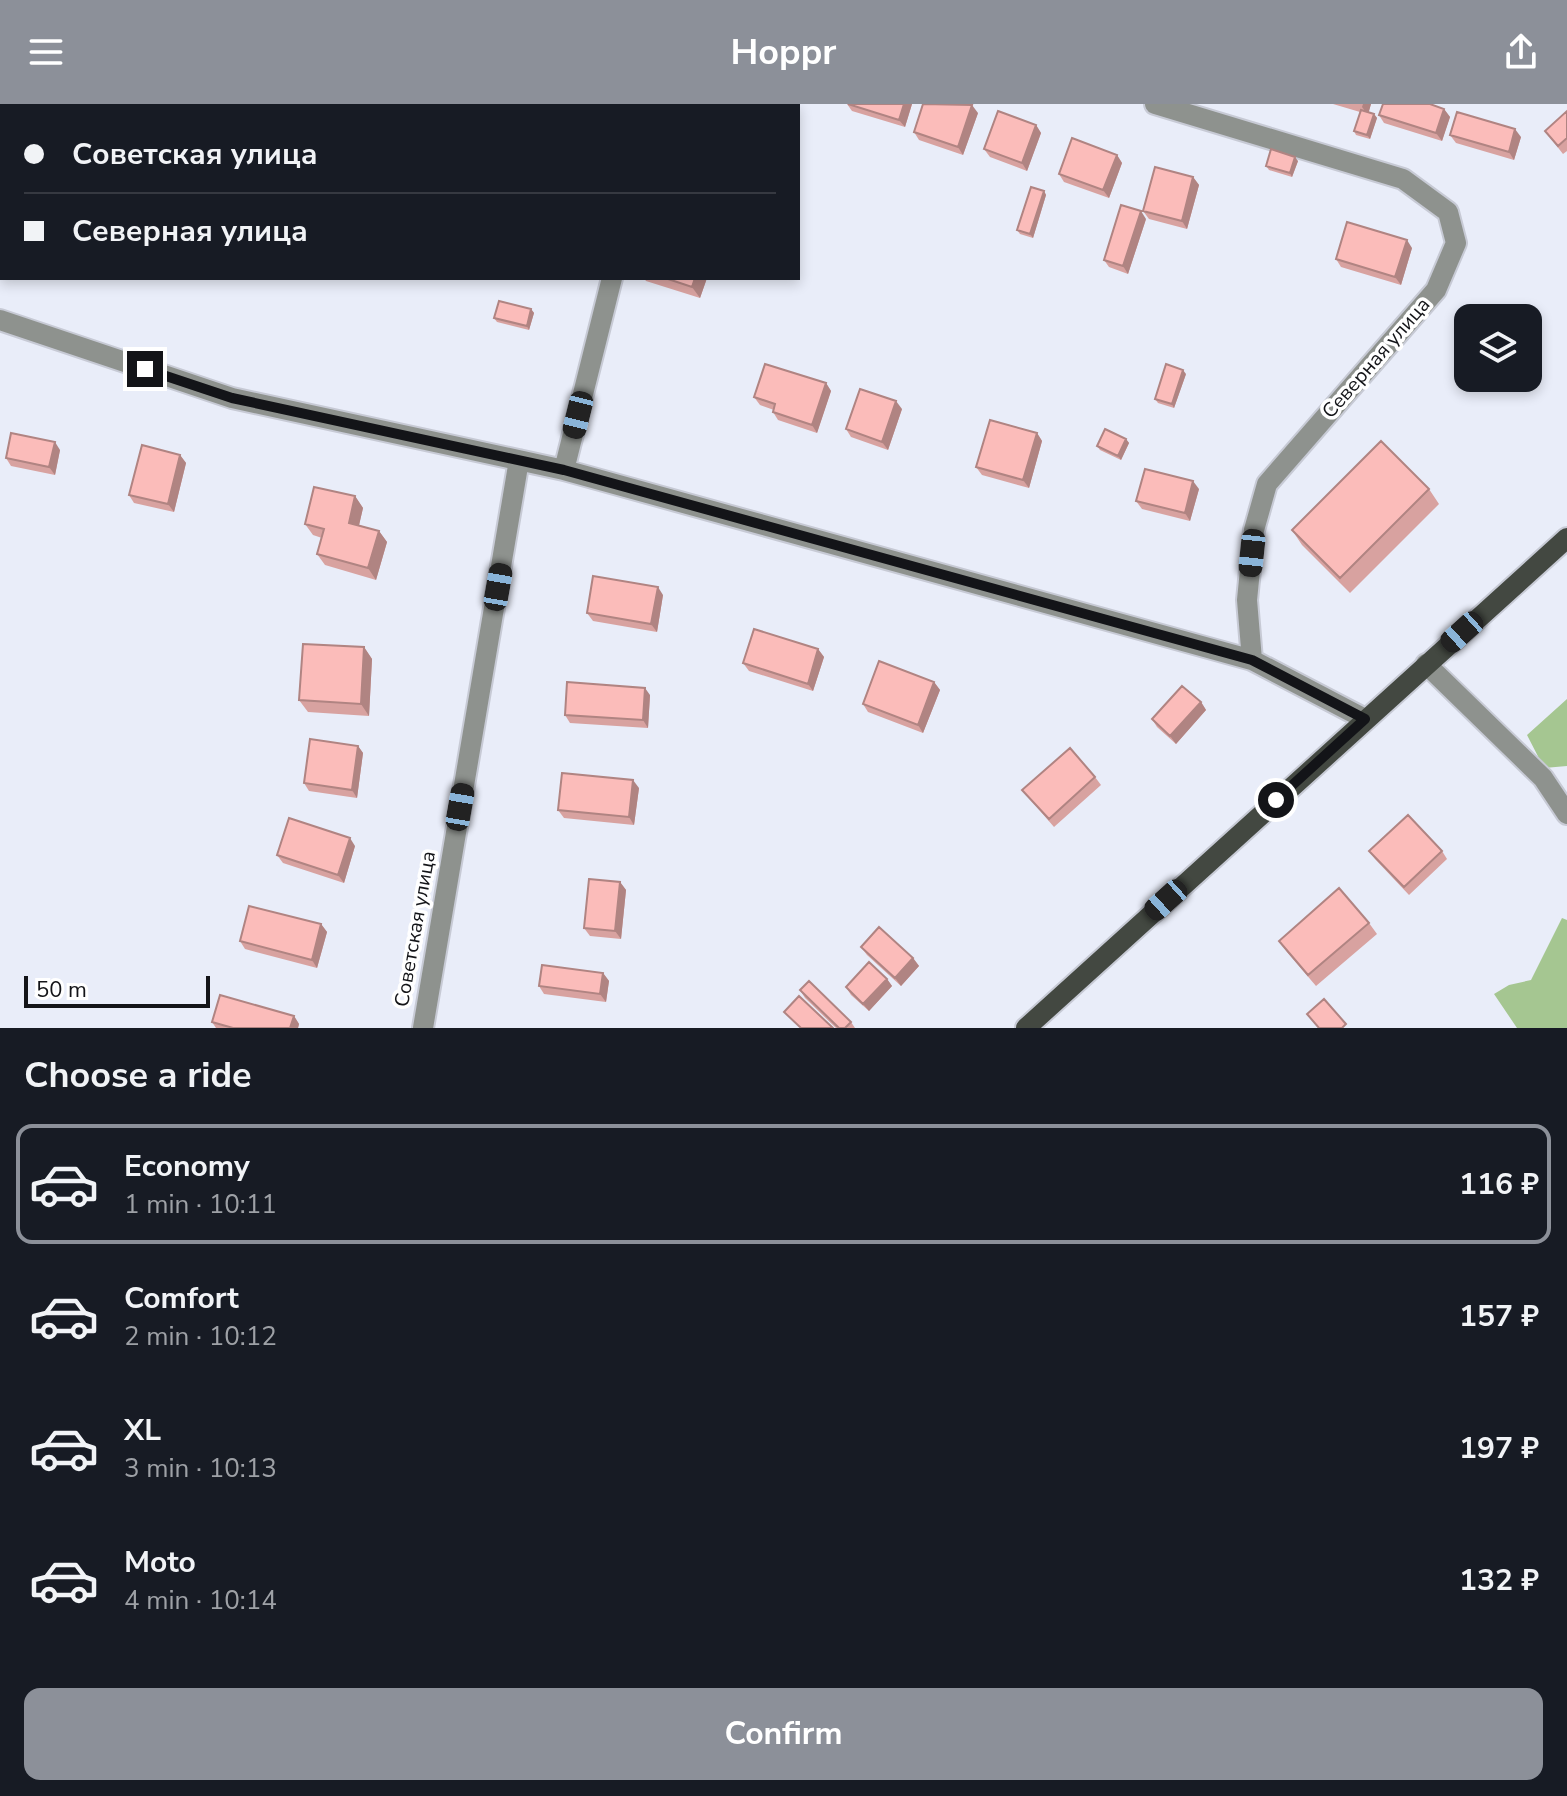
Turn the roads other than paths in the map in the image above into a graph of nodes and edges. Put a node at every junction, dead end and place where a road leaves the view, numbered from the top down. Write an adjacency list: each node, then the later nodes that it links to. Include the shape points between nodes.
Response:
1 (1155, 104): 7 (street, Северная улица, via 1403,179 1448,212 1456,243 1436,290 1267,484 1254,530 1247,600)
2 (612, 280): 5 (street)
3 (0, 320): 4 (street, via 232,398)
4 (519, 460): 5 (street); 11 (street, Советская улица)
5 (564, 470): 7 (street)
6 (1567, 538): 8 (main road)
7 (1252, 660): 9 (street)
8 (1426, 664): 9 (main road); 10 (street, via 1543,778)
9 (1365, 719): 12 (main road)
10 (1567, 814)
11 (423, 1028)
12 (1026, 1028)

